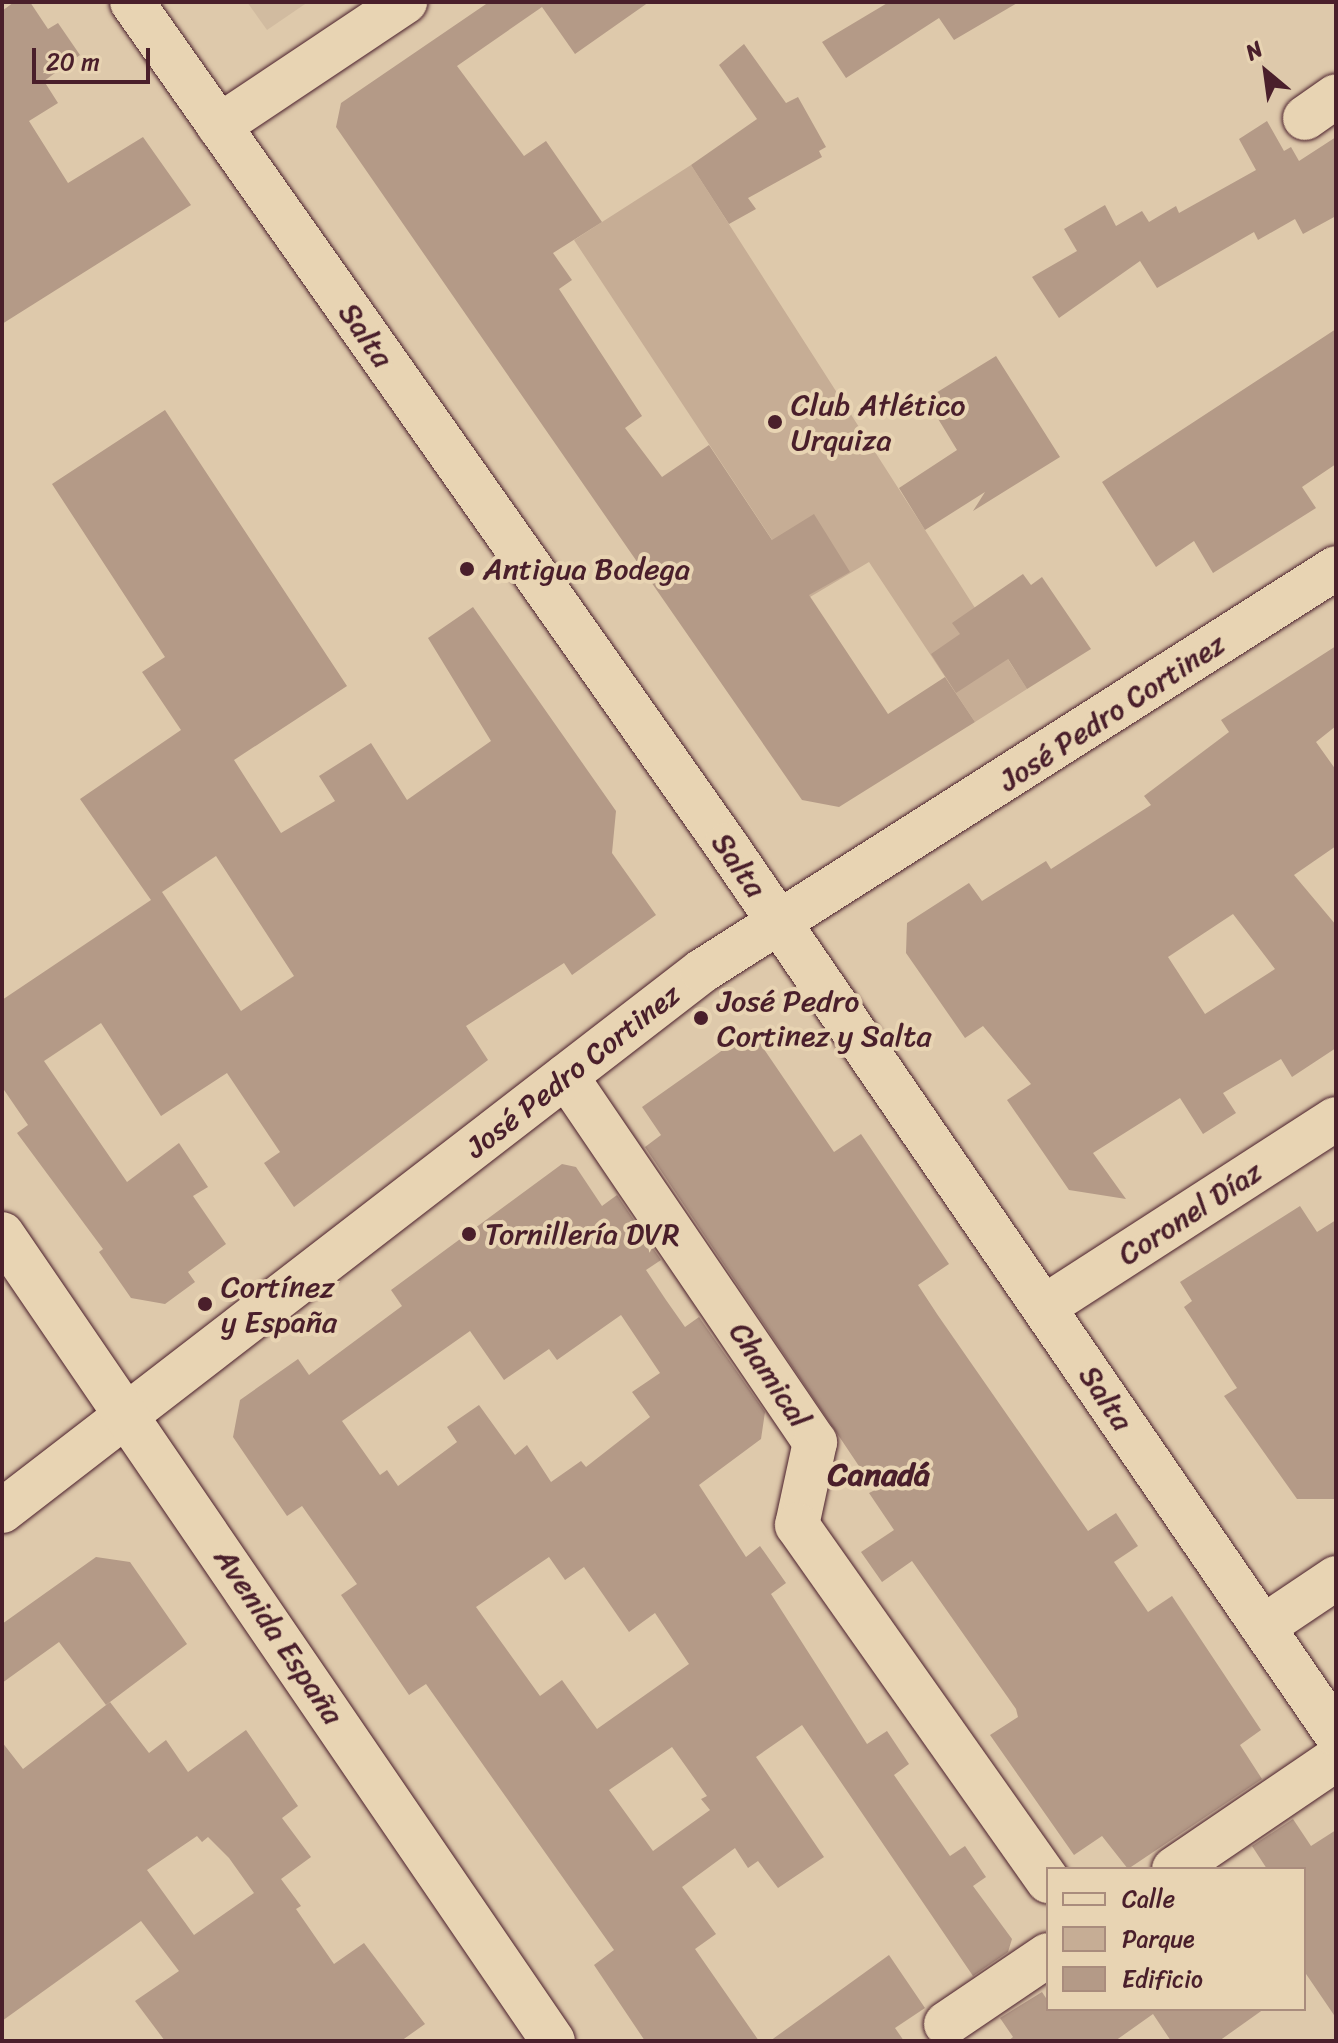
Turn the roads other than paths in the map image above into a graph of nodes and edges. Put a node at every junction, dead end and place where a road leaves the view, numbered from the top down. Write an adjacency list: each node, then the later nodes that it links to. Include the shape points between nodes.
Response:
1 (132, 2): 3 (street, Salta)
2 (405, 2): 3 (street)
3 (219, 126): 5 (street, Salta)
4 (1336, 568): 5 (street, José Pedro Cortinez)
5 (779, 923): 6 (street, José Pedro Cortinez, via 702,971); 9 (street, Salta)
6 (566, 1076): 10 (street, José Pedro Cortinez); 17 (street, Chamical, via 815,1442 797,1525)
7 (1336, 1119): 9 (street, Coronel Díaz)
8 (2, 1234): 10 (street, Avenida España)
9 (1044, 1307): 13 (street, Salta)
10 (130, 1416): 11 (street, José Pedro Cortinez); 20 (street, Avenida España)
11 (2, 1511)
12 (1336, 1578): 13 (street)
13 (1263, 1627): 14 (street, Salta)
14 (1336, 1734)
15 (1336, 1759): 16 (street)
16 (1177, 1867)
17 (1046, 1878)
18 (1046, 1956): 19 (street)
19 (946, 2024)
20 (553, 2041)

